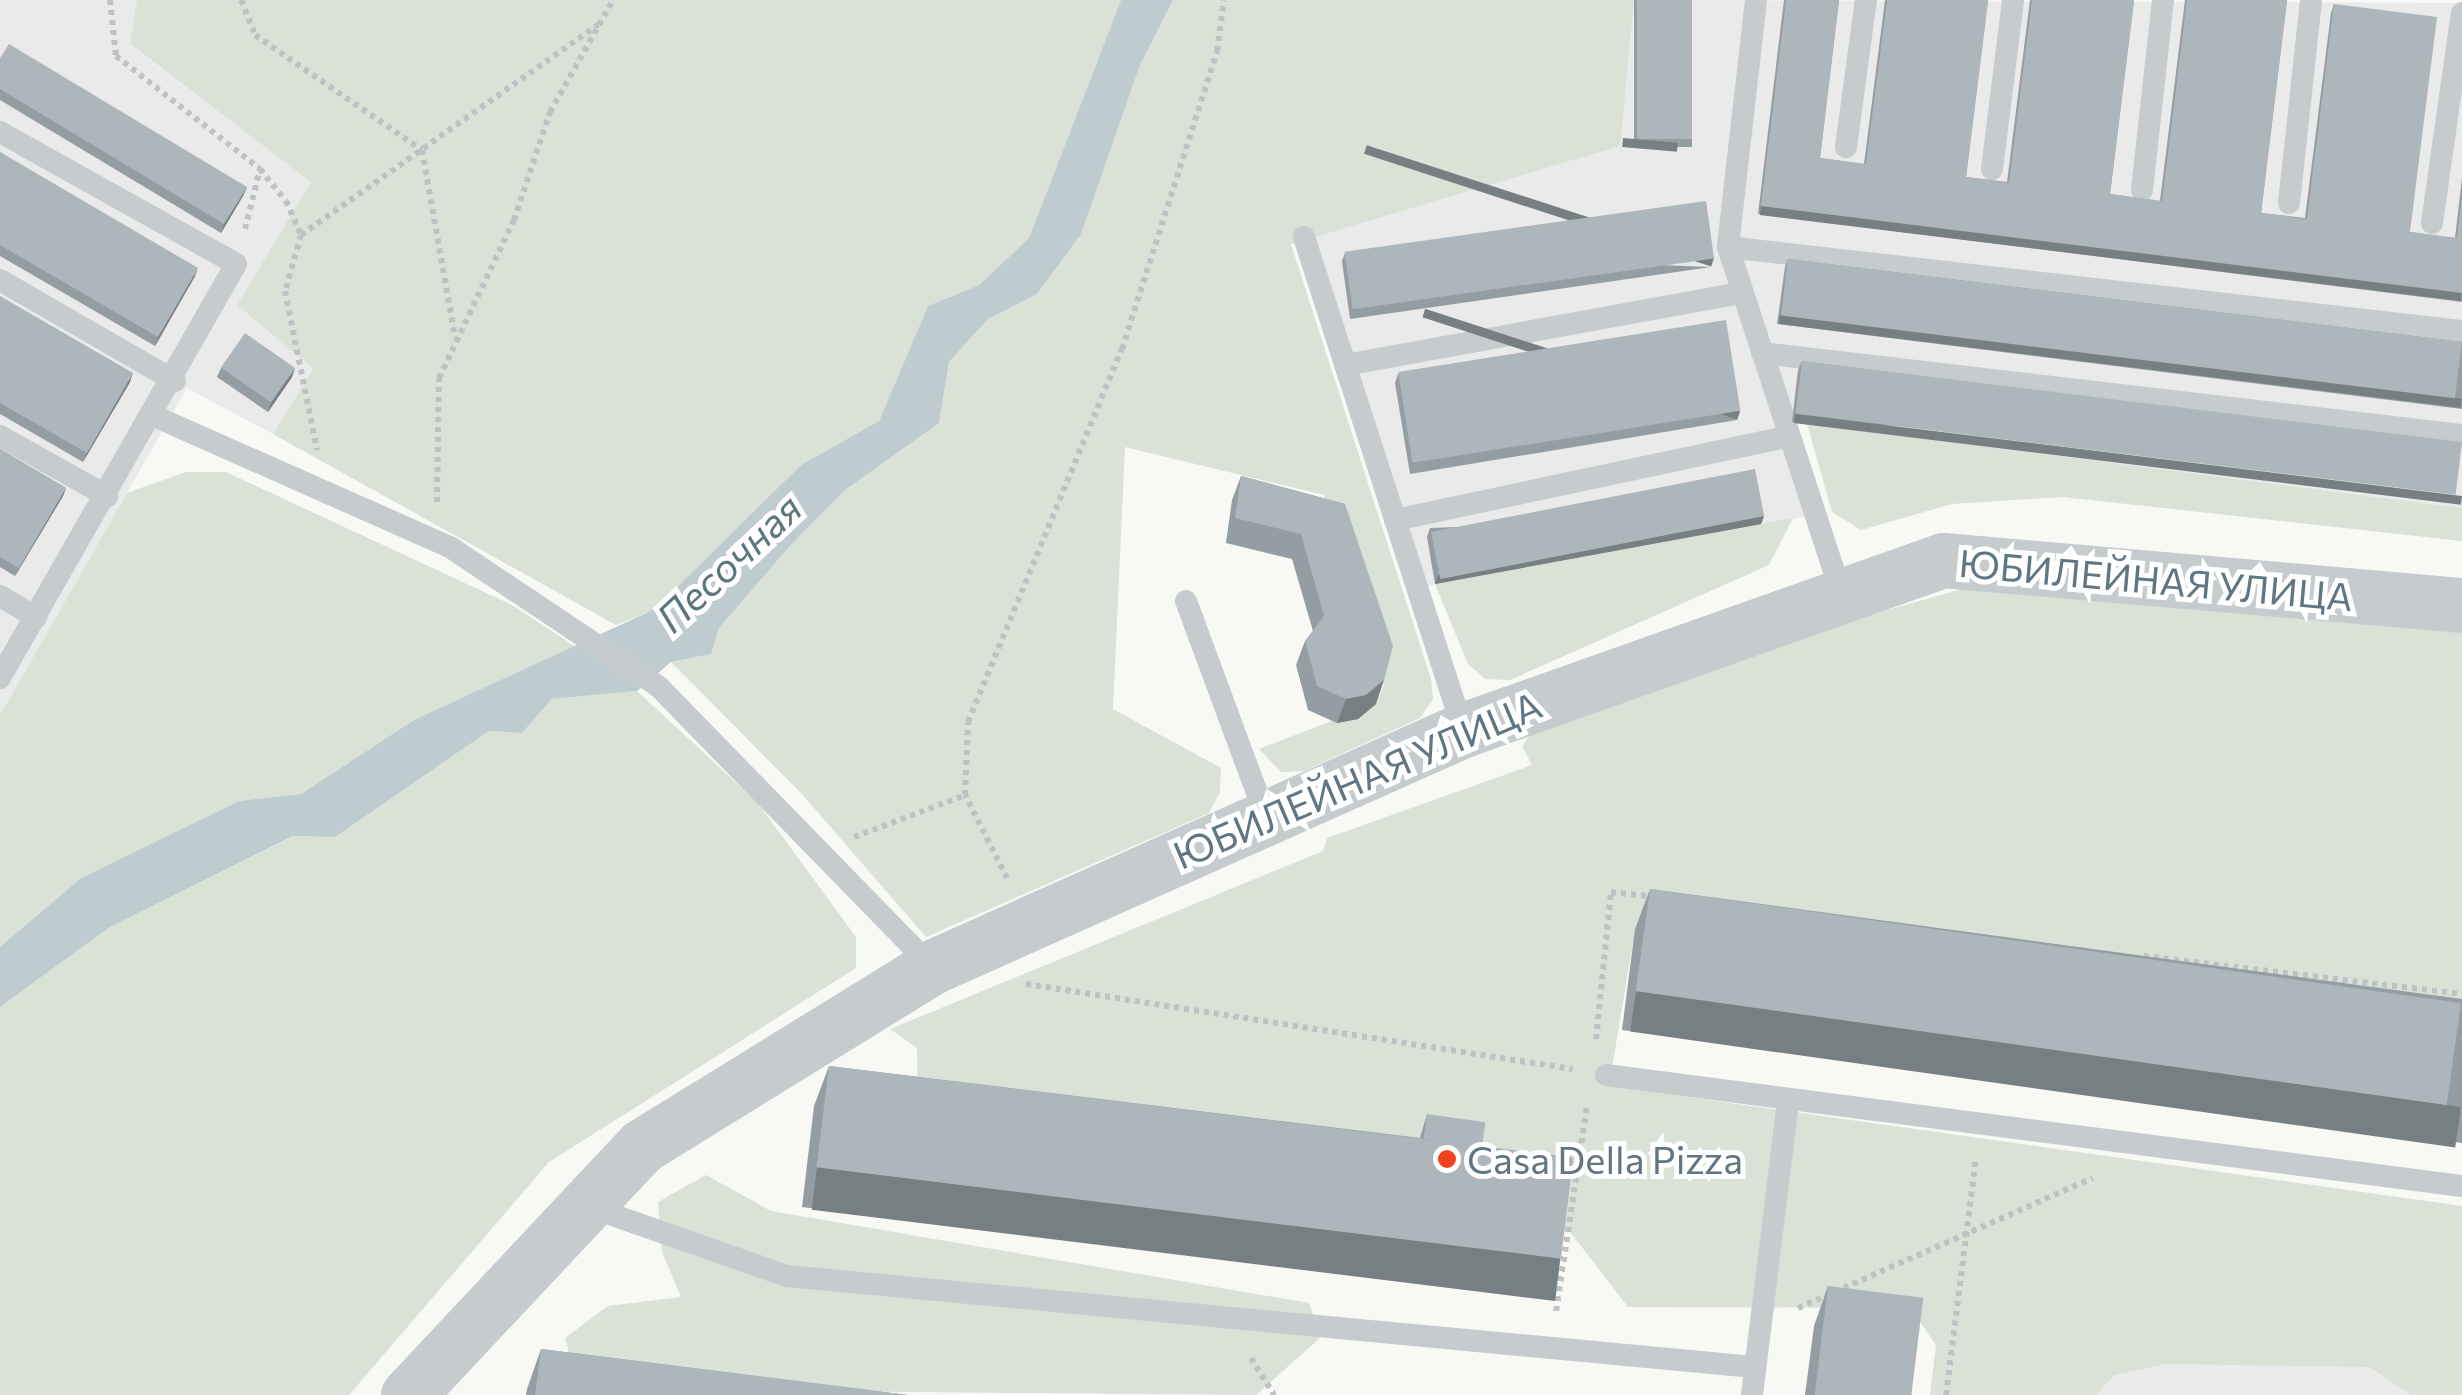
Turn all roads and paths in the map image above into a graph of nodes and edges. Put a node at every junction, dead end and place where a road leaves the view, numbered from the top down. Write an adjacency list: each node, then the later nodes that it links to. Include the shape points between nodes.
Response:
1 (110, 0): 18 (path, via 116,56)
2 (241, 0): 16 (path, via 255,35)
3 (613, 0): 13 (path)
4 (1224, 0): 48 (path, via 1217,51 1122,349 968,722)
5 (1756, 0): 24 (lane)
6 (1866, 0): 15 (lane)
7 (2013, 0): 17 (lane)
8 (2164, 0): 19 (lane)
9 (2311, 0): 20 (lane)
10 (2443, 0): 11 (lane)
11 (2462, 3)
12 (2462, 13): 21 (lane)
13 (600, 24): 16 (path); 29 (path, via 550,112 514,220)
14 (0, 132): 25 (lane)
15 (1846, 147)
16 (422, 150): 22 (path); 29 (path)
17 (1992, 168)
18 (260, 169): 22 (path); 25 (path)
19 (2142, 190)
20 (2289, 203)
21 (2432, 223)
22 (301, 235): 37 (path, via 285,291)
23 (1304, 238): 31 (lane)
24 (1728, 247): 27 (lane); 28 (lane)
25 (236, 264): 32 (lane)
26 (0, 280): 32 (lane)
27 (1742, 292): 30 (lane); 31 (lane)
28 (2462, 330)
29 (455, 339): 40 (path, via 431,436)
30 (1762, 353): 34 (lane); 36 (lane)
31 (1345, 365): 39 (lane)
32 (175, 381): 33 (lane)
33 (154, 416): 37 (lane); 38 (lane)
34 (2462, 435)
35 (0, 436): 38 (lane)
36 (1789, 436): 39 (lane); 41 (lane)
37 (326, 490): 40 (lane)
38 (107, 496): 45 (lane)
39 (1395, 520): 47 (lane)
40 (450, 546): 50 (lane, via 659,687)
41 (1840, 589): 44 (street, ЮБИЛЕЙНАЯ УЛИЦА, via 1942,560); 47 (street, ЮБИЛЕЙНАЯ УЛИЦА)
42 (0, 596): 45 (lane)
43 (1186, 601): 49 (lane)
44 (2462, 604)
45 (36, 617): 46 (lane)
46 (0, 678)
47 (1463, 730): 49 (street, ЮБИЛЕЙНАЯ УЛИЦА)
48 (966, 796): 50 (path); 52 (path)
49 (1264, 812): 52 (street, ЮБИЛЕЙНАЯ УЛИЦА)
50 (817, 850): 54 (lane)
51 (1670, 899): 57 (path, via 1611,892)
52 (1029, 922): 54 (street, ЮБИЛЕЙНАЯ УЛИЦА)
53 (2126, 954): 56 (path)
54 (932, 966): 62 (street, ЮБИЛЕЙНАЯ УЛИЦА, via 642,1146)
55 (1010, 981): 57 (path)
56 (2462, 994)
57 (1599, 1074): 58 (lane); 65 (path)
58 (1788, 1102): 59 (lane); 64 (lane)
59 (1981, 1126): 60 (lane); 63 (path)
60 (2161, 1148): 61 (lane); 63 (path)
61 (2462, 1186)
62 (584, 1204): 65 (lane, via 787,1276); 67 (street, ЮБИЛЕЙНАЯ УЛИЦА)
63 (1966, 1233): 64 (path); 69 (path)
64 (1760, 1324): 66 (lane)
65 (1550, 1347): 66 (lane)
66 (1754, 1367): 68 (lane)
67 (408, 1395)
68 (1752, 1395)
69 (1946, 1395)

